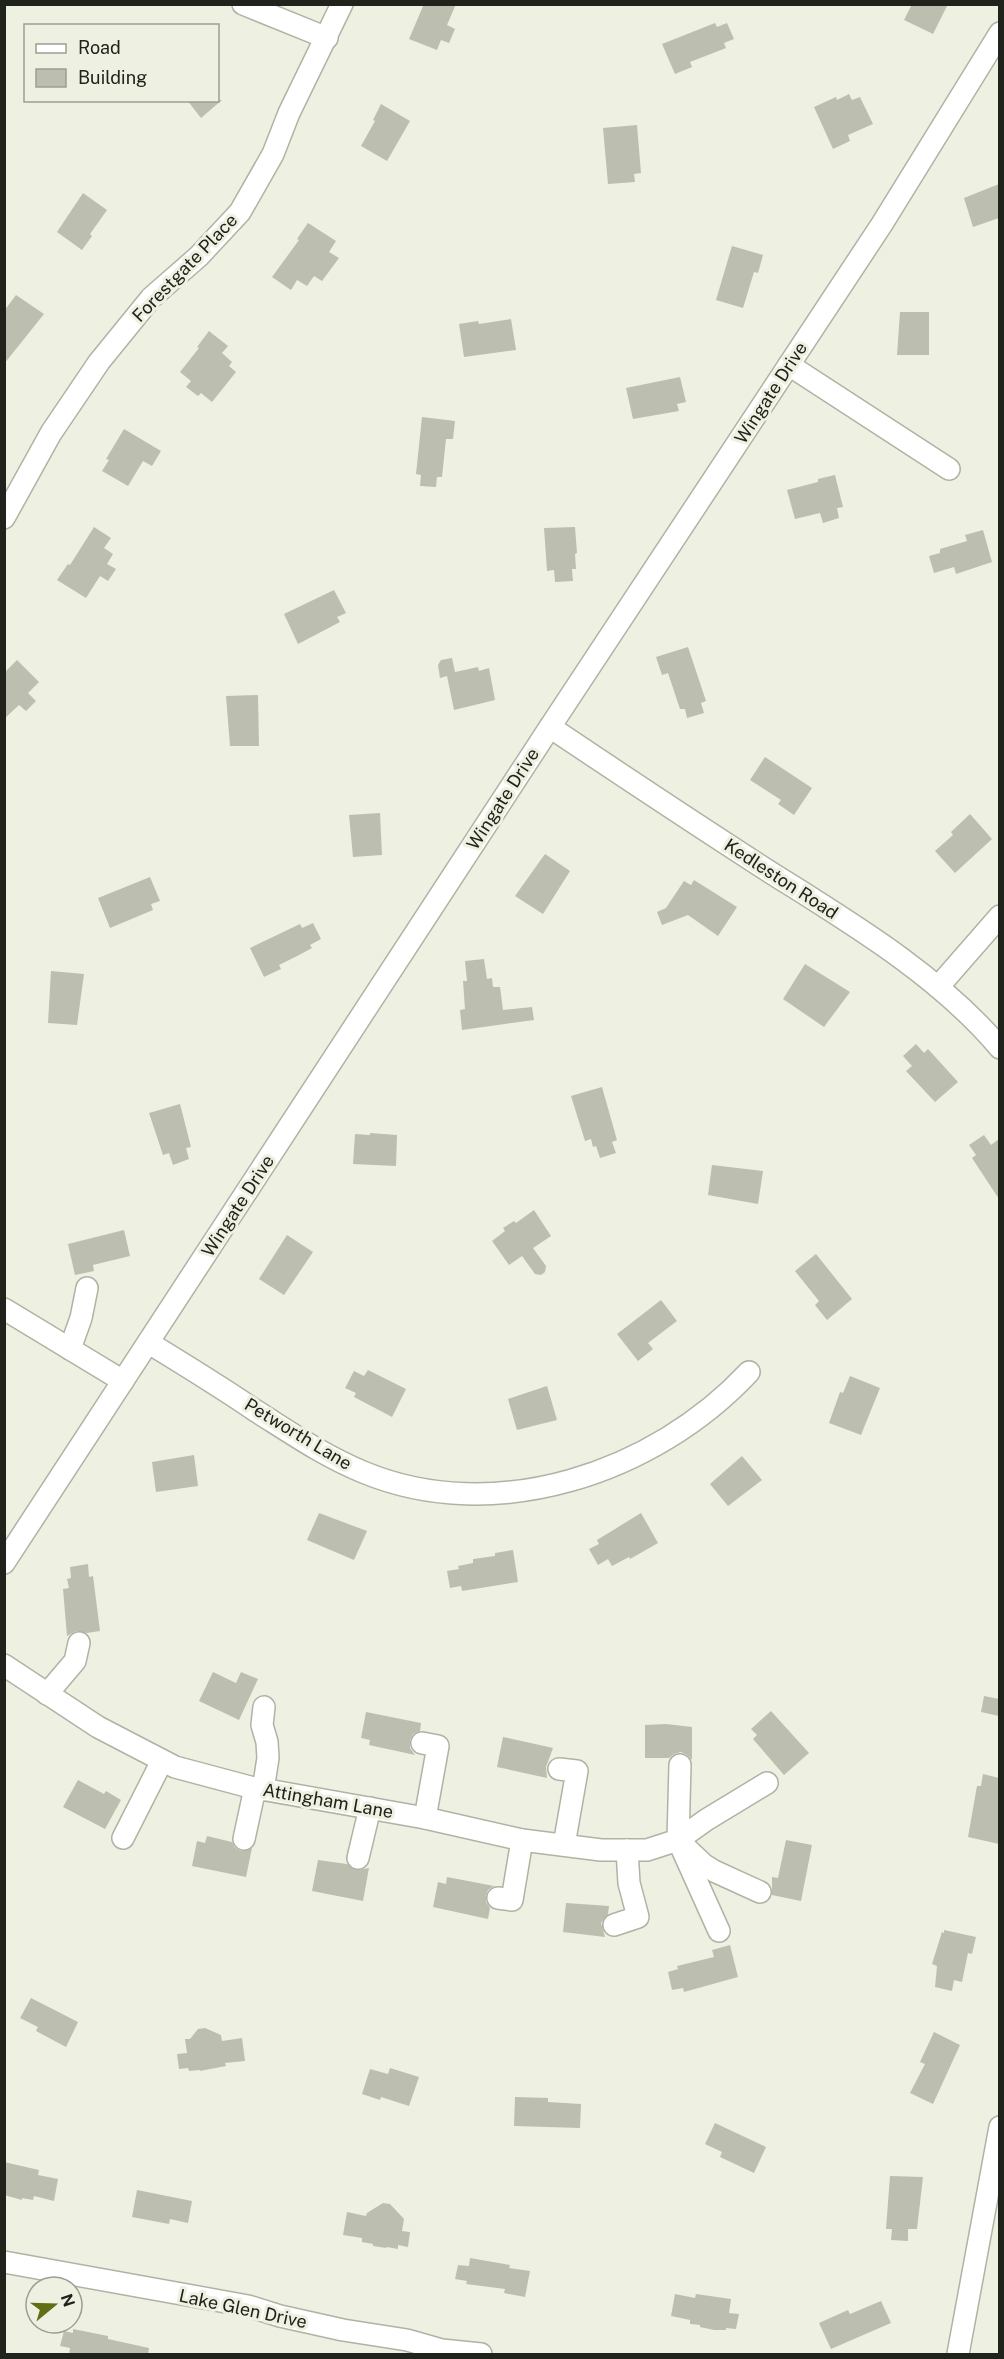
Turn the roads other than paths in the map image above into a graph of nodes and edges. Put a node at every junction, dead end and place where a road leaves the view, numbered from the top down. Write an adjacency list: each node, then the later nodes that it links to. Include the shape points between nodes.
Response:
1 (243, 4): 4 (street)
2 (342, 4): 4 (street, Forestgate Place)
3 (999, 33): 5 (street, Wingate Drive, via 882,224)
4 (327, 38): 7 (street, Forestgate Place, via 273,154 240,212 199,256 151,298 99,362 51,433)
5 (789, 365): 6 (street); 8 (street, Wingate Drive)
6 (949, 469)
7 (4, 518)
8 (550, 727): 10 (street, Kedleston Road, via 846,920); 14 (street, Wingate Drive)
9 (999, 916): 10 (street)
10 (938, 987): 11 (street, Kedleston Road, via 978,1022)
11 (999, 1048)
12 (87, 1288): 15 (street)
13 (4, 1309): 15 (street)
14 (148, 1343): 16 (street, Petworth Lane, via 322,1453 364,1473 417,1490 475,1495 567,1481 635,1456 669,1438 725,1397); 17 (street, Wingate Drive)
15 (70, 1349): 17 (street)
16 (749, 1372)
17 (123, 1381): 18 (street, Wingate Drive)
18 (4, 1563)
19 (79, 1643): 21 (street, via 75,1661)
20 (4, 1665): 21 (street, Attingham Lane)
21 (47, 1694): 24 (street, Attingham Lane)
22 (264, 1707): 28 (street, via 262,1725 268,1758)
23 (422, 1743): 30 (street, via 438,1746)
24 (162, 1761): 28 (street, Attingham Lane); 31 (street)
25 (680, 1765): 34 (street)
26 (559, 1769): 35 (street, via 577,1771)
27 (767, 1783): 34 (street, Attingham Lane)
28 (259, 1789): 29 (street, Attingham Lane); 32 (street)
29 (370, 1808): 30 (street, Attingham Lane); 37 (street)
30 (425, 1818): 33 (street, Attingham Lane)
31 (123, 1838)
32 (244, 1839)
33 (522, 1840): 35 (street, Attingham Lane); 39 (street, via 512,1900)
34 (678, 1840): 36 (street, Attingham Lane, via 647,1850); 38 (street, via 703,1864); 41 (street)
35 (564, 1845): 36 (street, Attingham Lane)
36 (627, 1850): 40 (street, via 629,1882 638,1917)
37 (358, 1857)
38 (760, 1892)
39 (498, 1898)
40 (614, 1925)
41 (718, 1931)
42 (999, 2127): 45 (street)
43 (4, 2262): 44 (street, Lake Glen Drive, via 248,2306 343,2330)
44 (481, 2355)
45 (957, 2355)

